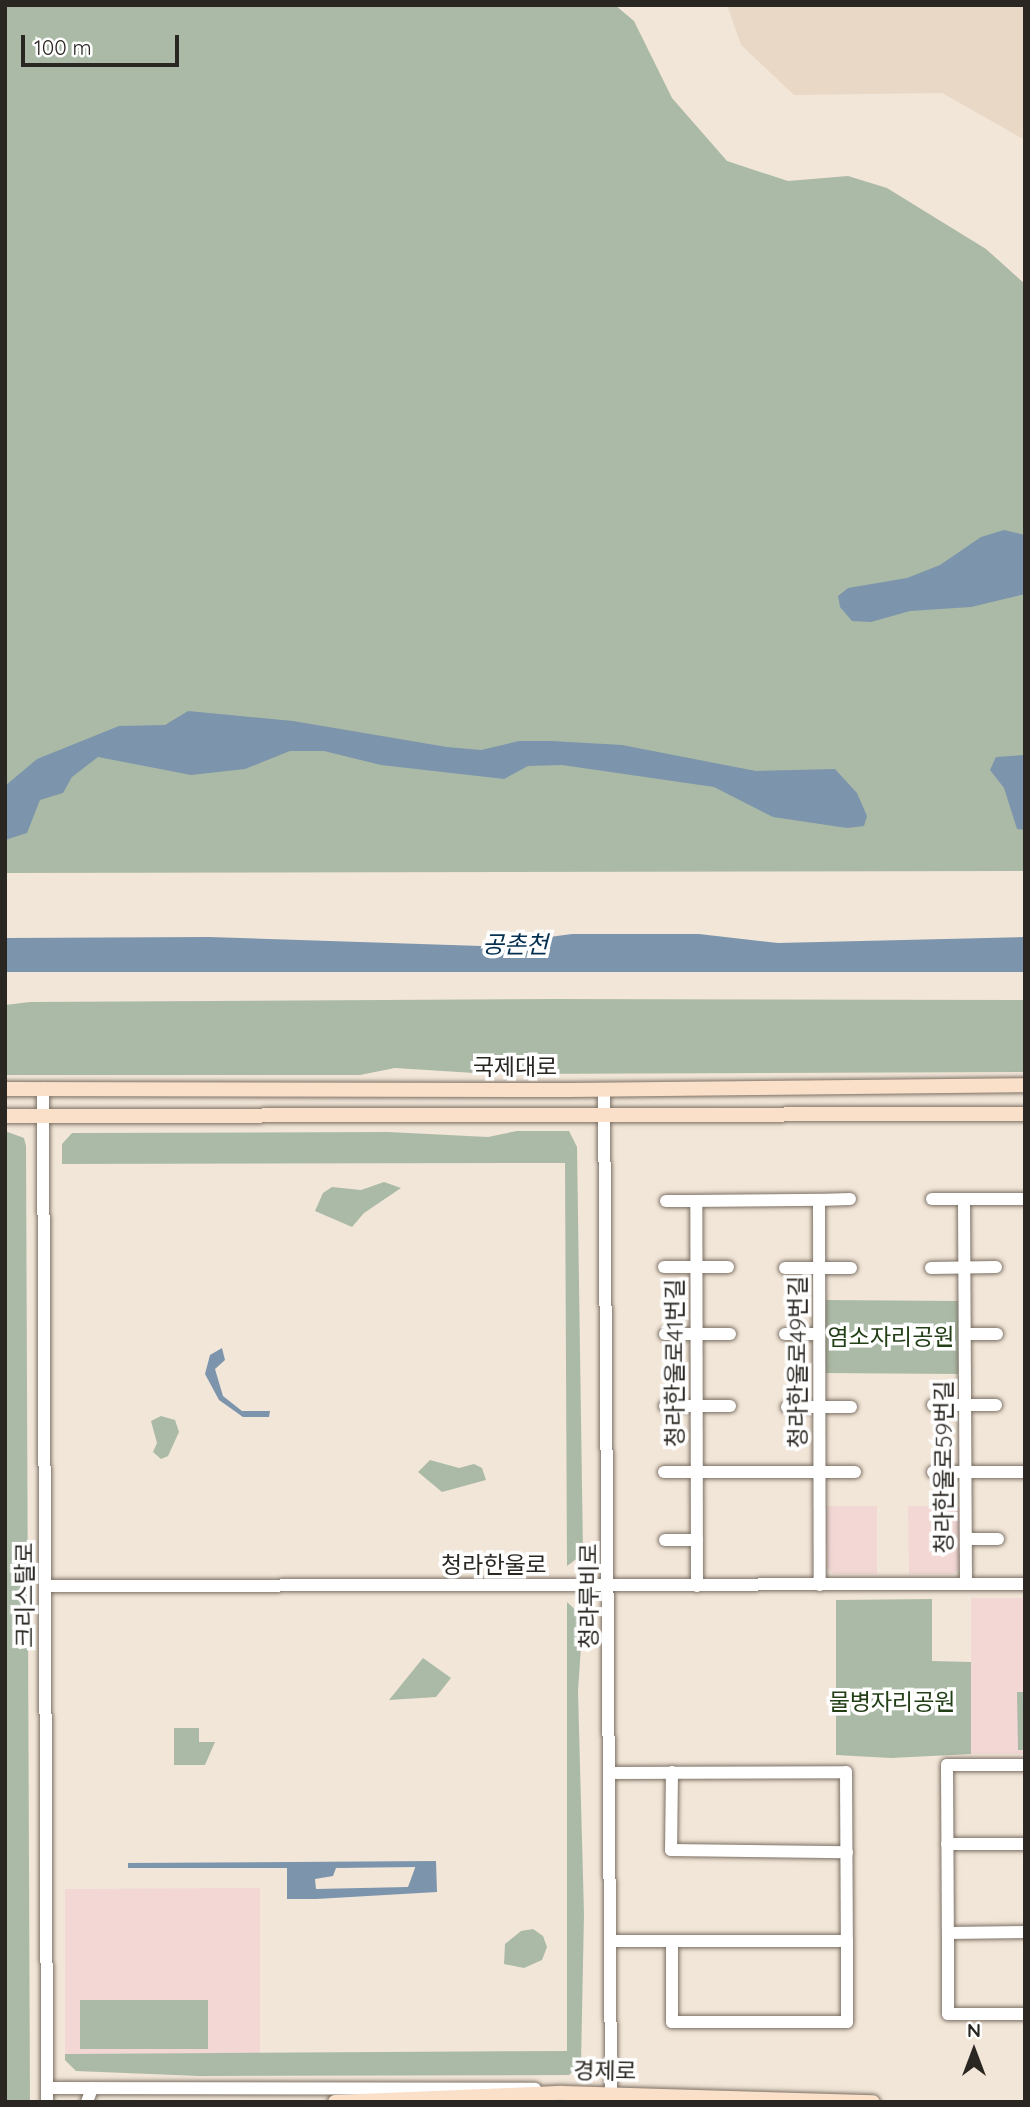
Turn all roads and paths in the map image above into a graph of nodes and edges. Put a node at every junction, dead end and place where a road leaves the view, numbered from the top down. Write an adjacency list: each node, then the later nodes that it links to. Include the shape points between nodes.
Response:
1 (1025, 1085): 4 (main road, 국제대로)
2 (43, 1088): 3 (main road, 국제대로); 4 (main road, 국제대로); 7 (street, 크리스탈로)
3 (5, 1089)
4 (604, 1089): 8 (street, 청라루비로)
5 (1025, 1114): 8 (main road)
6 (5, 1116): 7 (main road)
7 (44, 1116): 8 (main road); 55 (street, 크리스탈로)
8 (604, 1116): 56 (street, 청라루비로)
9 (850, 1199): 13 (street)
10 (932, 1199): 11 (street)
11 (964, 1199): 12 (street); 19 (street, 청라한울로59번길)
12 (1025, 1199)
13 (818, 1200): 15 (street); 22 (street, 청라한울로49번길)
14 (666, 1201): 15 (street)
15 (696, 1201): 17 (street, 청라한울로41번길)
16 (664, 1267): 17 (street)
17 (696, 1267): 18 (street); 26 (street, 청라한울로41번길)
18 (728, 1267)
19 (965, 1267): 20 (street); 24 (street); 30 (street, 청라한울로59번길)
20 (996, 1267)
21 (785, 1268): 22 (street)
22 (819, 1268): 23 (street); 29 (street, 청라한울로49번길)
23 (851, 1268)
24 (931, 1268)
25 (665, 1334): 26 (street)
26 (696, 1334): 27 (street); 36 (street, 청라한울로41번길)
27 (730, 1334)
28 (785, 1334): 29 (street)
29 (819, 1334): 39 (street, 청라한울로49번길)
30 (965, 1334): 31 (street); 33 (street, 청라한울로59번길)
31 (997, 1334)
32 (933, 1405): 33 (street)
33 (965, 1405): 34 (street); 46 (street, 청라한울로59번길)
34 (996, 1405)
35 (665, 1406): 36 (street)
36 (696, 1406): 37 (street); 42 (street, 청라한울로41번길)
37 (730, 1406)
38 (787, 1406): 39 (street)
39 (819, 1406): 40 (street); 43 (street, 청라한울로49번길)
40 (851, 1406)
41 (664, 1472): 42 (street)
42 (696, 1472): 43 (street); 51 (street, 청라한울로41번길)
43 (820, 1472): 44 (street); 54 (street, 청라한울로49번길)
44 (855, 1472)
45 (933, 1472): 46 (street)
46 (965, 1472): 47 (street); 48 (street, 청라한울로59번길)
47 (1025, 1472)
48 (966, 1539): 49 (street); 52 (street, 청라한울로59번길)
49 (998, 1539)
50 (665, 1540): 51 (street)
51 (696, 1540): 57 (street, 청라한울로41번길)
52 (966, 1584): 53 (street, 청라한울로); 54 (street, 청라한울로)
53 (1025, 1584)
54 (820, 1585): 57 (street, 청라한울로)
55 (47, 1586): 56 (street, 청라한울로); 72 (street, 크리스탈로)
56 (610, 1586): 57 (street, 청라한울로); 60 (street, 청라루비로)
57 (696, 1586)
58 (1025, 1765): 61 (street, via 947,1765)
59 (672, 1772): 60 (street); 63 (street, via 846,1773); 63 (street, via 671,1850)
60 (610, 1773): 66 (street, 청라루비로)
61 (947, 1844): 62 (street); 65 (street)
62 (1025, 1844)
63 (847, 1852): 68 (street)
64 (1025, 1932): 65 (street)
65 (948, 1933): 69 (street, via 948,2014)
66 (610, 1941): 67 (street); 73 (street, 청라루비로)
67 (672, 1941): 68 (street); 68 (street, via 672,2022 847,2022)
68 (847, 1941)
69 (1025, 2014)
70 (92, 2088): 71 (street, via 511,2087); 72 (street); 74 (street)
71 (563, 2092): 73 (main road, 경제로); 75 (main road, 경제로)
72 (47, 2095)
73 (611, 2098): 76 (main road, 경제로)
74 (87, 2102)
75 (335, 2102)
76 (873, 2102)

